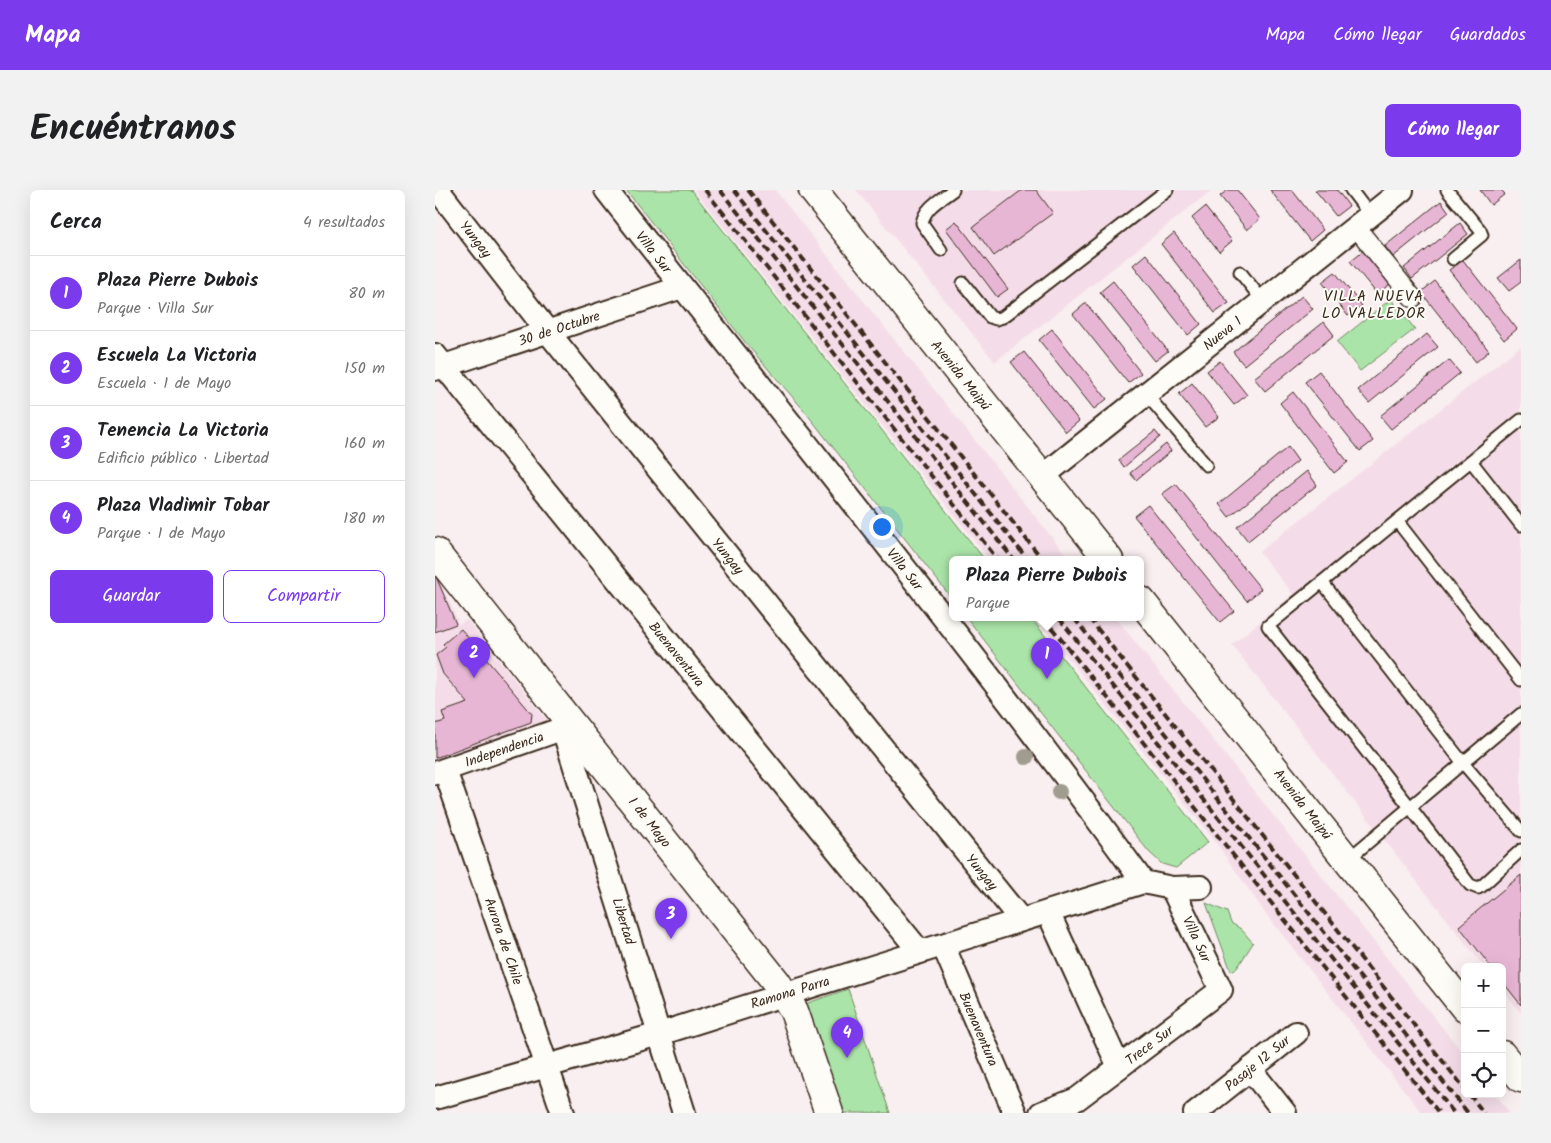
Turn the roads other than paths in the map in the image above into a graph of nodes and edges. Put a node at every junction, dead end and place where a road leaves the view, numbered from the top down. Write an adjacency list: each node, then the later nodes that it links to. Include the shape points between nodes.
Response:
1 (438, 190): 17 (street, Yungay)
2 (606, 190): 14 (street, Villa Sur)
3 (813, 190): 23 (main road, Avenida Maipú)
4 (953, 190): 10 (lane, via 923,216 922,223)
5 (1167, 190): 13 (lane, via 1003,318 990,317)
6 (1351, 190): 9 (lane)
7 (1402, 190): 9 (street, Nueva 1)
8 (1447, 190): 11 (lane, via 1482,235)
9 (1363, 221): 15 (street); 16 (street, Nueva 1)
10 (941, 250)
11 (1453, 259)
12 (1240, 272): 16 (lane)
13 (963, 283)
14 (682, 287): 17 (street, 30 de Octubre); 39 (street, Villa Sur, via 1071,782)
15 (1413, 298)
16 (1263, 301): 19 (street, Nueva 1)
17 (548, 332): 18 (street, 30 de Octubre); 43 (street, Yungay)
18 (438, 363): 45 (street, Buenaventura)
19 (1146, 394): 22 (lane); 23 (street, Nueva 1)
20 (1521, 420): 21 (lane)
21 (1471, 461): 24 (lane); 25 (lane)
22 (1206, 465)
23 (1043, 477): 27 (main road, Avenida Maipú)
24 (1397, 521): 28 (lane); 30 (lane)
25 (1521, 525)
26 (435, 552): 32 (main road, 1 de Mayo)
27 (1106, 556)
28 (1321, 582): 33 (lane); 35 (lane, via 1268,626)
29 (1144, 605): 38 (main road, Avenida Maipú)
30 (1521, 680)
31 (1521, 714): 33 (lane)
32 (568, 727): 34 (street, Independencia); 47 (main road, 1 de Mayo); 50 (street, Libertad)
33 (1463, 763): 35 (lane); 36 (lane)
34 (440, 771): 52 (street, Aurora de Chile)
35 (1410, 807): 37 (lane, via 1470,885 1477,888); 38 (lane)
36 (1521, 831)
37 (1521, 850)
38 (1347, 860): 48 (main road, Avenida Maipú)
39 (1143, 882): 41 (street); 42 (street, Ramona Parra)
40 (1201, 887): 41 (street)
41 (1173, 888): 46 (street, Villa Sur)
42 (1049, 912): 43 (street, Ramona Parra); 53 (street)
43 (1021, 920): 44 (street, Ramona Parra)
44 (943, 945): 45 (street, Ramona Parra); 61 (street, Buenaventura)
45 (920, 952): 47 (street, Ramona Parra)
46 (1221, 990): 53 (street, Trece Sur)
47 (784, 994): 50 (street, Ramona Parra); 60 (main road, 1 de Mayo, via 799,1025)
48 (1461, 1003)
49 (1296, 1033): 54 (street, Pasaje 12 Sur)
50 (659, 1034): 52 (street, Ramona Parra); 59 (street, Libertad)
51 (1506, 1060): 55 (main road)
52 (547, 1066): 56 (street, Ramona Parra); 58 (street, Aurora de Chile)
53 (1119, 1068): 57 (street, Trece Sur)
54 (1250, 1069): 63 (street, Pasaje 12 Sur); 64 (street)
55 (1521, 1078)
56 (435, 1098)
57 (1080, 1106): 62 (street, Trece Sur)
58 (563, 1113)
59 (684, 1113)
60 (829, 1113)
61 (1015, 1113)
62 (1041, 1113)
63 (1195, 1113)
64 (1285, 1113)

